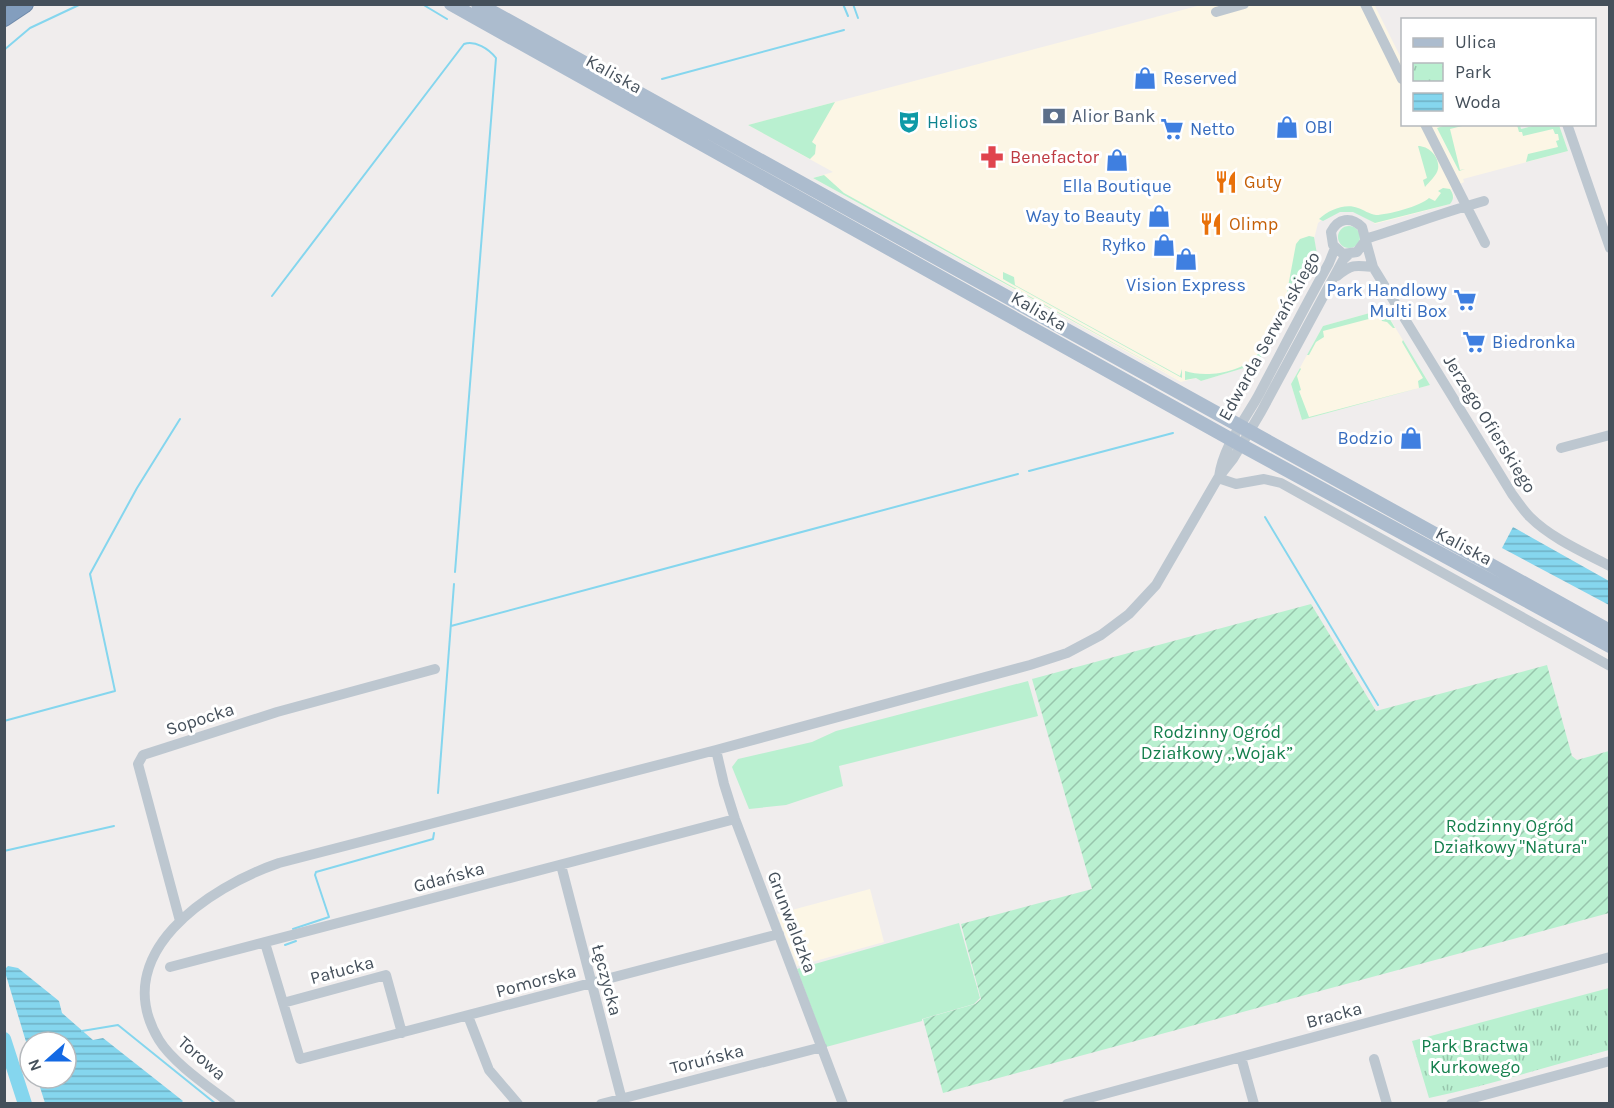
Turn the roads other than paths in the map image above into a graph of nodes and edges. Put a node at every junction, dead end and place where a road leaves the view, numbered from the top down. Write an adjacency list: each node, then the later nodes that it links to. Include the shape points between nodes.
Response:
1 (25, 4): 7 (highway)
2 (451, 4): 25 (main road, Kaliska)
3 (478, 4): 23 (main road, Kaliska)
4 (1244, 4): 6 (street)
5 (1365, 4): 8 (street)
6 (1216, 12)
7 (4, 18)
8 (1401, 77)
9 (1426, 126): 12 (street)
10 (1568, 126): 18 (street)
11 (1484, 201): 12 (street)
12 (1467, 206): 13 (street); 16 (street)
13 (1417, 220): 14 (street); 15 (street)
14 (1362, 227): 15 (street); 17 (street, via 1353,220 1338,223 1331,236)
15 (1365, 240): 19 (street, via 1361,249); 20 (street)
16 (1485, 243)
17 (1335, 248): 19 (street); 23 (street, Edwarda Serwańskiego)
18 (1610, 248)
19 (1351, 254): 20 (street); 21 (street, Edwarda Serwańskiego, via 1345,256)
20 (1373, 267): 21 (street, via 1355,265); 29 (street, Jerzego Ofierskiego, via 1512,495 1529,516)
21 (1334, 278): 22 (street, Edwarda Serwańskiego)
22 (1261, 412): 23 (street, Edwarda Serwańskiego); 26 (street, via 1262,429)
23 (1244, 429): 25 (street, Edwarda Serwańskiego); 26 (main road, Kaliska)
24 (1610, 435): 27 (street)
25 (1236, 442): 28 (street, Edwarda Serwańskiego); 31 (main road, Kaliska)
26 (1277, 447): 30 (main road, Kaliska)
27 (1561, 448)
28 (1218, 478): 32 (street, Kaliska, via 1236,484 1264,479 1281,483); 34 (street, Edwarda Serwańskiego, via 1156,585 1129,614 1080,647 1030,665)
29 (1610, 566)
30 (1610, 631)
31 (1610, 646)
32 (1610, 666)
33 (435, 669): 37 (street, Sopocka, via 277,712 143,755 138,764)
34 (716, 750): 35 (street, Grunwaldzka); 37 (street, Edwarda Serwańskiego, via 279,863 225,888)
35 (735, 819): 36 (street, Gdańska); 38 (street, Grunwaldzka)
36 (561, 865): 39 (street, Gdańska); 43 (street, Łęczycka)
37 (180, 921): 41 (street, Edwarda Serwańskiego)
38 (779, 934): 43 (street, Pomorska); 47 (street, Grunwaldzka)
39 (265, 943): 42 (street, Gdańska); 44 (street)
40 (1610, 957): 48 (street, Bracka)
41 (150, 963): 52 (street, Torowa, via 147,1003 159,1040 180,1063)
42 (170, 967)
43 (590, 984): 45 (street, Pomorska); 51 (street, Łęczycka)
44 (284, 1003): 46 (street, Pomorska, via 300,1059); 46 (street, Pałucka, via 386,975)
45 (468, 1016): 46 (street, Pomorska); 53 (street, via 489,1070)
46 (402, 1033)
47 (822, 1047): 51 (street, Toruńska); 55 (street, Grunwaldzka)
48 (1241, 1057): 56 (street, Bracka); 57 (street)
49 (1374, 1059): 58 (street)
50 (1610, 1061): 59 (street)
51 (622, 1101): 54 (street, Toruńska)
52 (231, 1104)
53 (518, 1104)
54 (601, 1104)
55 (843, 1104)
56 (1067, 1104)
57 (1254, 1104)
58 (1387, 1104)
59 (1451, 1104)

